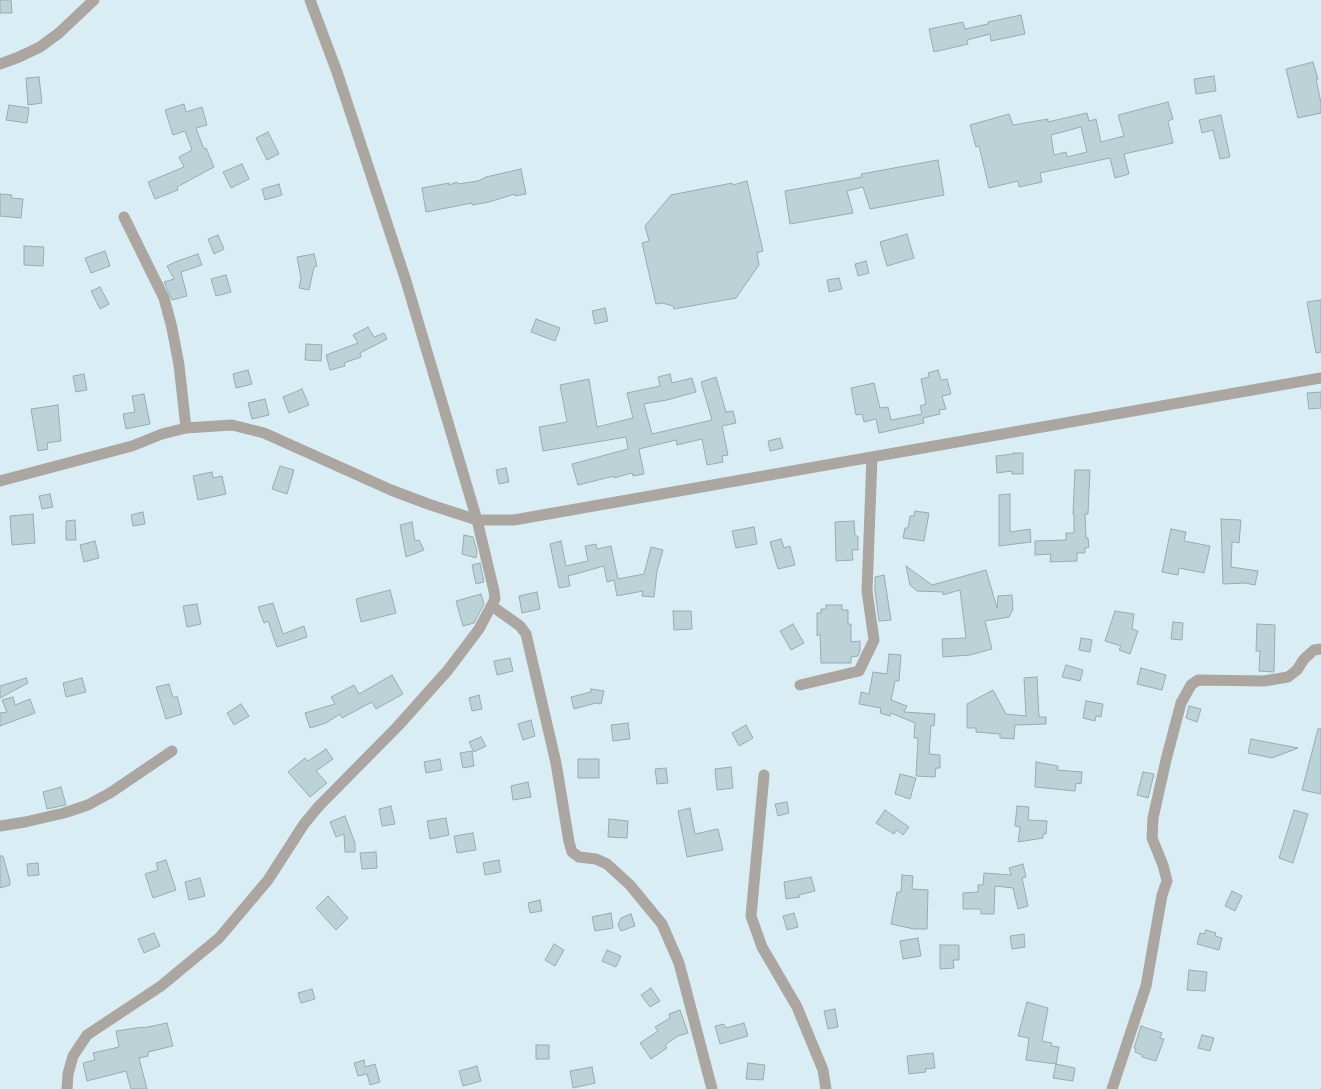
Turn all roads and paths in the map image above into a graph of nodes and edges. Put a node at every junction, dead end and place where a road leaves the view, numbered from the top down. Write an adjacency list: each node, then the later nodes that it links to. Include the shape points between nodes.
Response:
1 (94, 0): 3 (street, via 59,34)
2 (310, 0): 9 (street, via 403,271)
3 (0, 64)
4 (124, 218): 6 (street, via 164,298 179,365)
5 (1321, 378): 7 (street)
6 (186, 428): 8 (street, via 132,446); 9 (street, via 232,425 264,433 391,490)
7 (872, 457): 9 (street, via 514,520); 12 (street, via 867,591 874,640 859,671)
8 (0, 481)
9 (477, 520): 10 (street, via 494,591)
10 (492, 606): 16 (street, via 479,630 448,670 304,824 268,880 219,938 161,986 87,1035 73,1056); 17 (street, via 526,634 556,763 572,852 607,864 630,885 662,924 679,963)
11 (1321, 649): 19 (street, via 1314,650 1288,676 1264,681 1198,680 1191,685 1181,703 1153,818 1152,838 1167,881 1146,986)
12 (800, 685)
13 (172, 751): 15 (street, via 88,805)
14 (764, 775): 18 (street, via 751,916 762,947 797,1007 823,1070)
15 (0, 826)
16 (68, 1089)
17 (712, 1089)
18 (826, 1089)
19 (1112, 1089)

